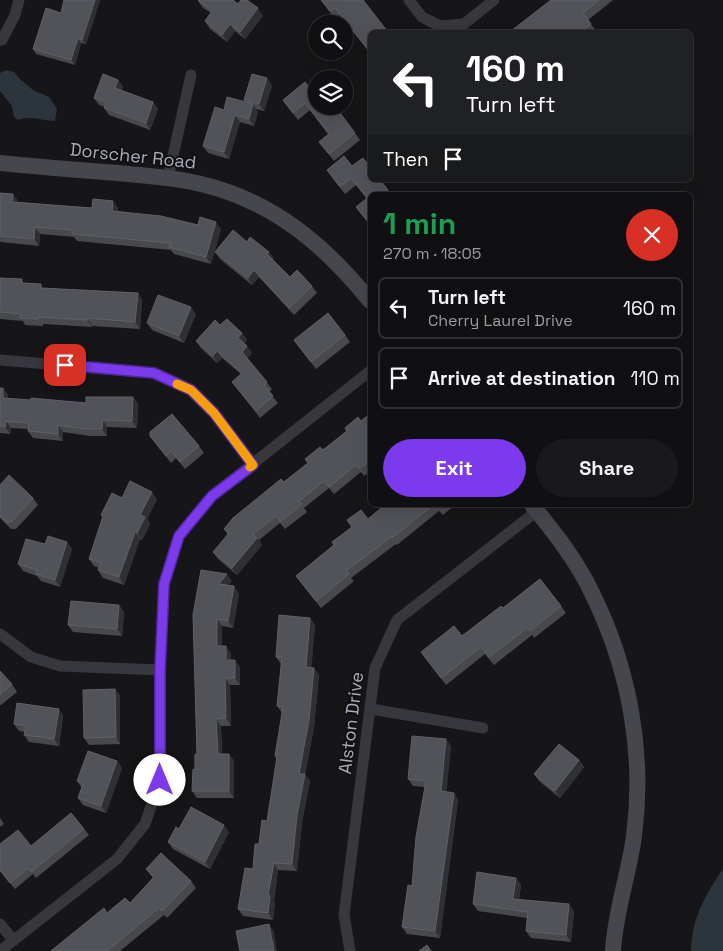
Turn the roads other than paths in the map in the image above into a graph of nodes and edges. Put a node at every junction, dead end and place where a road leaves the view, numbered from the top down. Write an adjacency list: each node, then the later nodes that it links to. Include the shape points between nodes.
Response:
1 (18, 0): 4 (street, via 15,15)
2 (409, 0): 3 (street, via 422,17 440,26 464,24)
3 (494, 0)
4 (0, 40)
5 (191, 75): 7 (street)
6 (0, 163): 7 (street, Dorscher Road)
7 (168, 178): 8 (street, Dorscher Road, via 229,192 271,212 318,244)
8 (368, 300)
9 (0, 360): 11 (street, via 154,373 191,390 214,413)
10 (368, 373): 11 (street)
11 (253, 465): 14 (street, via 212,496 179,536 164,584)
12 (535, 508): 15 (street, Alston Drive, via 397,620 375,668); 21 (street, via 574,560 596,600 619,657 634,723 637,770 634,837)
13 (0, 634): 14 (street, via 31,657 60,666)
14 (160, 670): 18 (street, via 160,780 145,824 117,859)
15 (371, 710): 16 (street); 20 (street, Alston Drive, via 344,915)
16 (483, 728)
17 (0, 924): 18 (street)
18 (13, 940): 19 (street)
19 (0, 950)
20 (350, 951)
21 (613, 951)

